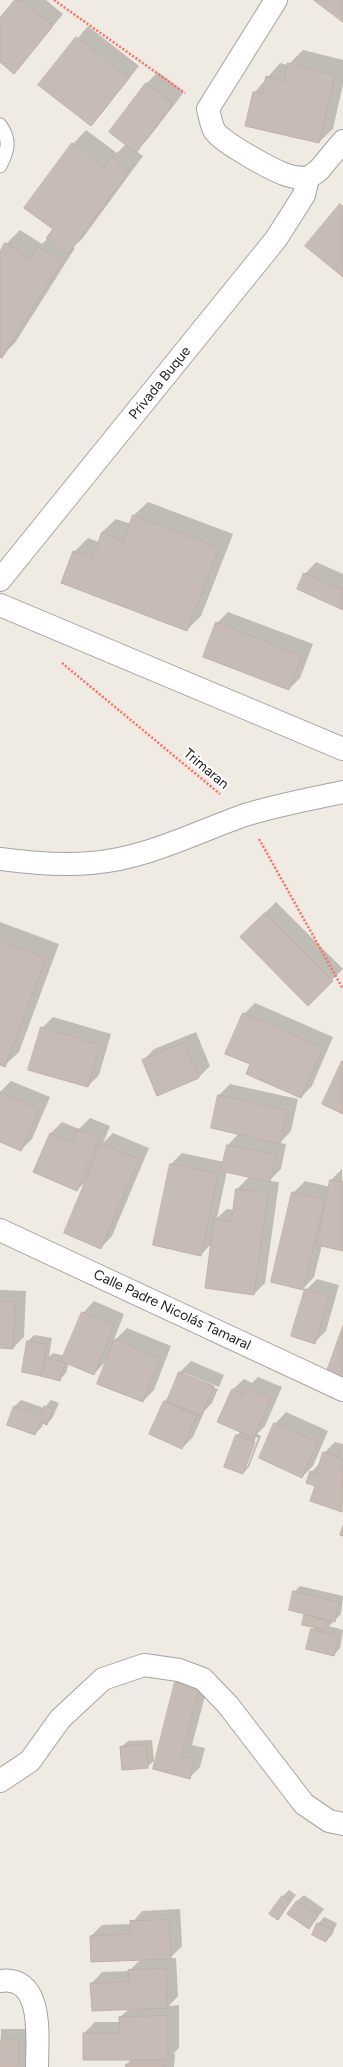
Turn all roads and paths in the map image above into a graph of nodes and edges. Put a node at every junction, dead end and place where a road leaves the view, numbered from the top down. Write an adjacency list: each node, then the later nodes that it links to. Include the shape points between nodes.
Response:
1 (54, 0): 3 (path)
2 (276, 0): 3 (street)
3 (208, 109): 7 (street, via 214,131 231,145 285,175)
4 (0, 125): 6 (lane, via 8,139 7,151)
5 (343, 141): 7 (street, via 328,160)
6 (0, 166)
7 (308, 178): 8 (street, Privada Buque, via 304,195 272,244)
8 (0, 580)
9 (0, 605): 11 (street)
10 (62, 662): 13 (path, Trimaran)
11 (343, 749)
12 (343, 792): 13 (street)
13 (246, 815): 14 (street, via 143,854 92,863 40,864); 15 (path, Trimaran)
14 (0, 859)
15 (343, 989)
16 (0, 1230): 17 (street, Calle Padre Nicolás Tamaral)
17 (343, 1390)
18 (0, 1781): 19 (street, via 30,1761 60,1718 103,1679 144,1665 179,1670 203,1679 228,1705 304,1804 329,1821)
19 (343, 1824)
20 (0, 1981): 21 (street, via 20,1984 30,1993 36,2014)
21 (37, 2067)

